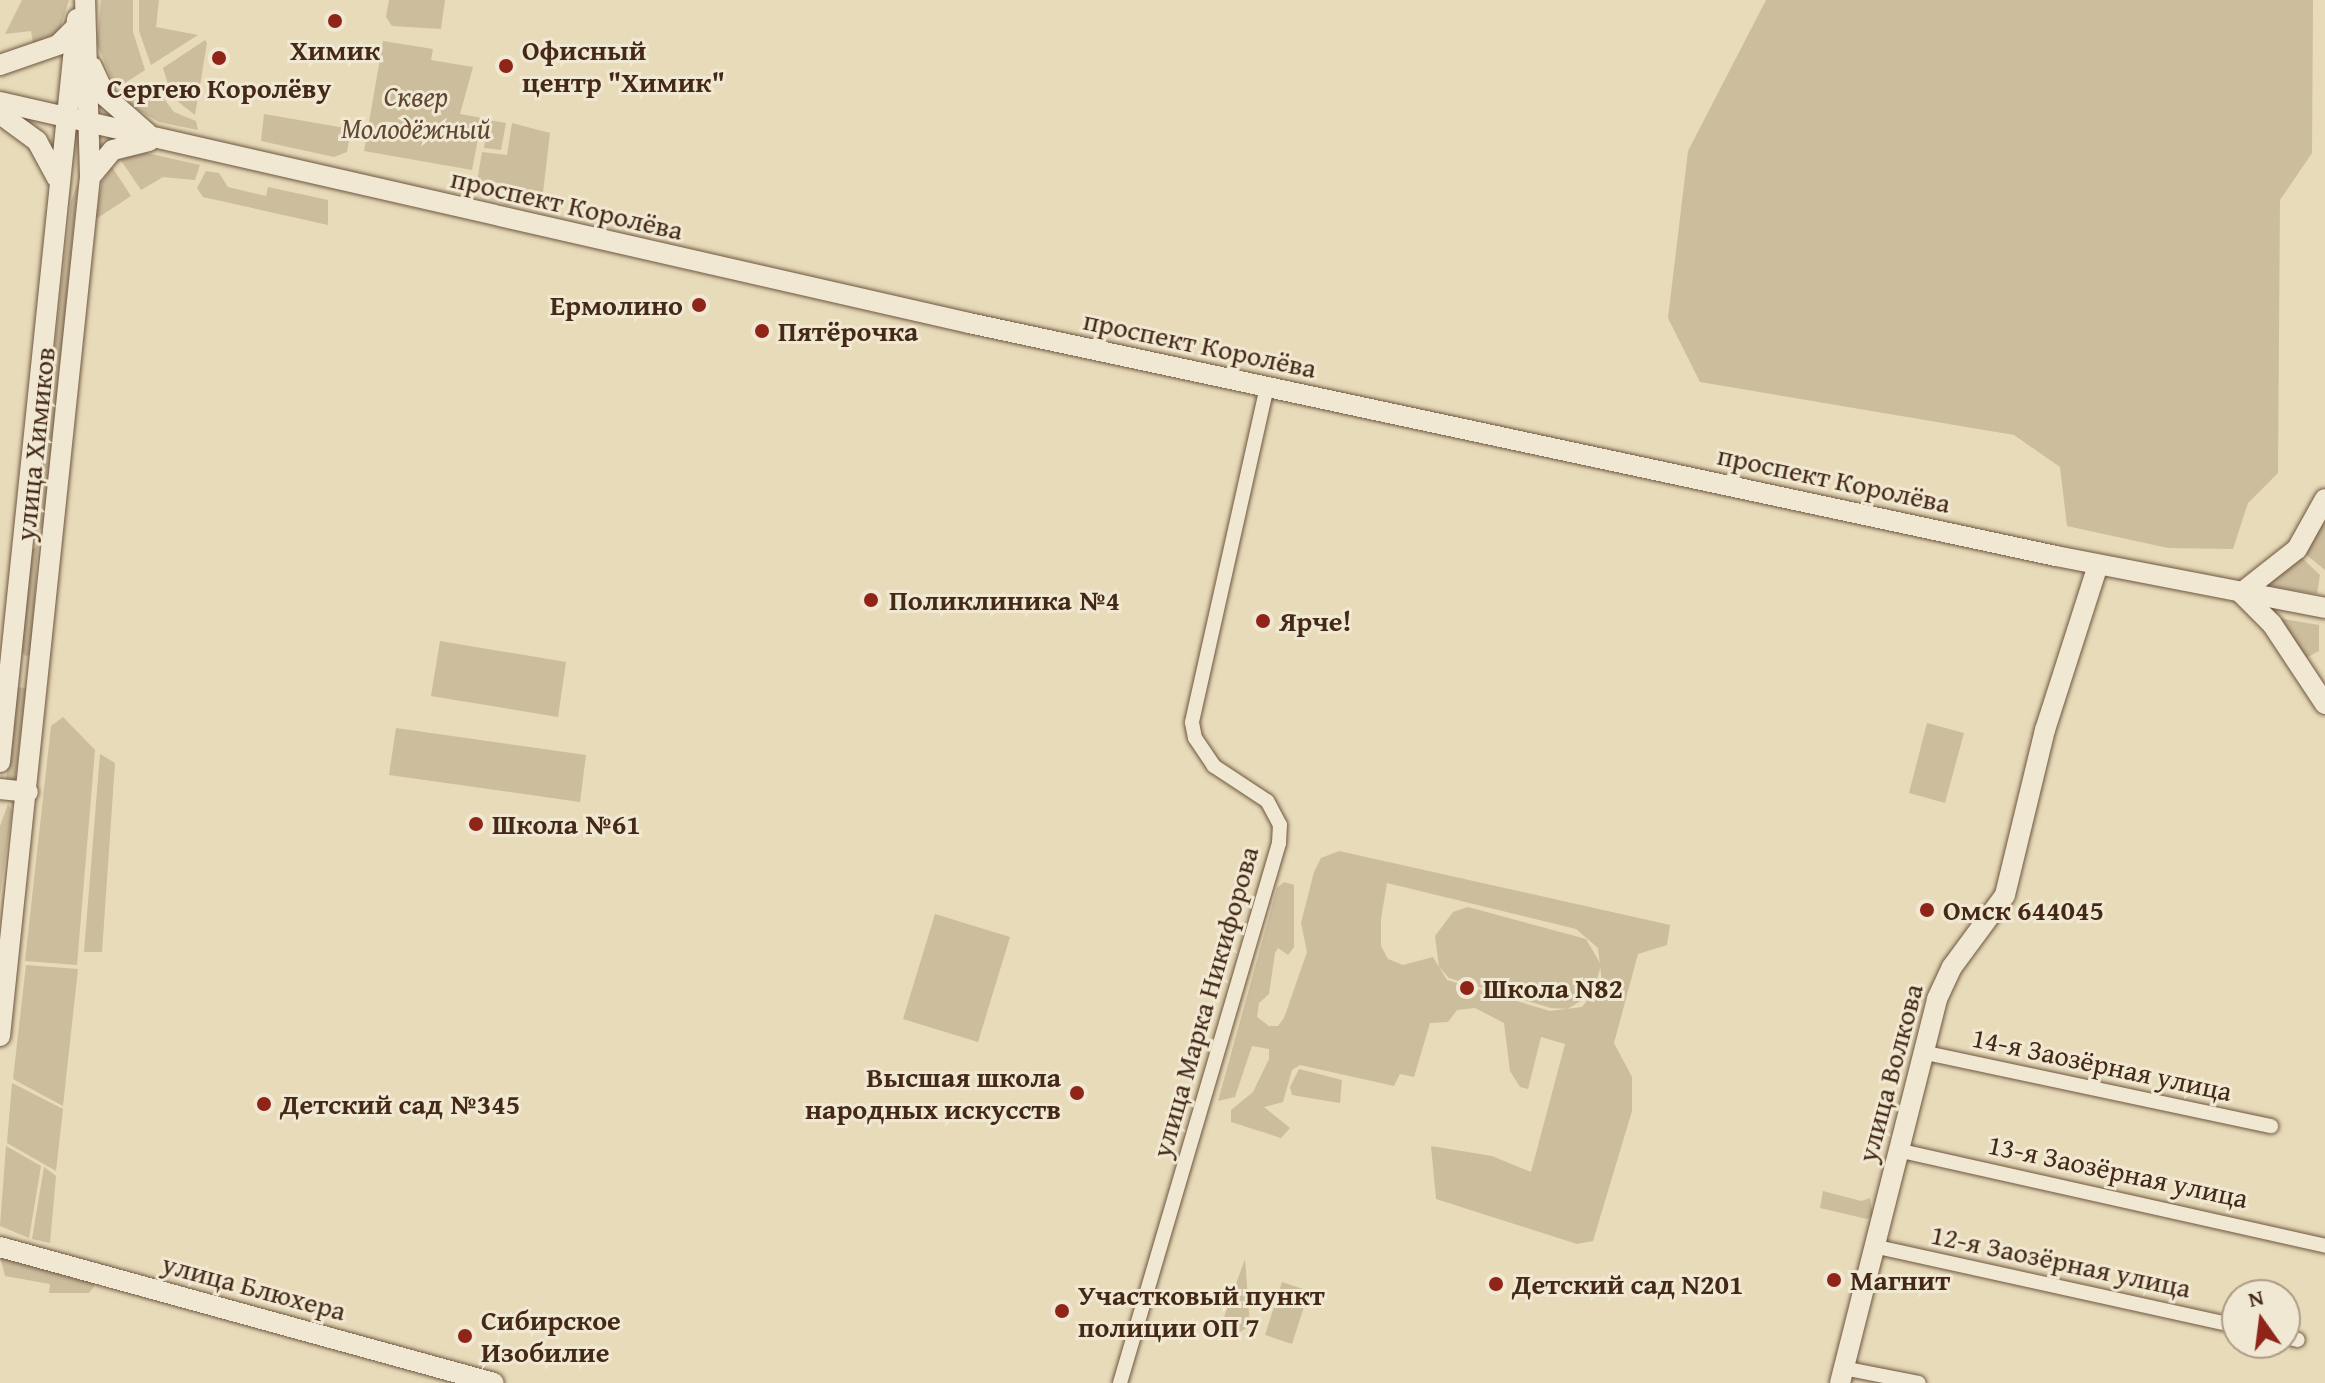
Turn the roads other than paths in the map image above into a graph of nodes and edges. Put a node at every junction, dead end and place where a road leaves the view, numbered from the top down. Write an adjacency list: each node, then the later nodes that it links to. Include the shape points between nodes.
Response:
1 (84, 0): 2 (main road, улица Химиков); 3 (main road, улица Химиков)
2 (74, 29): 4 (main road, via 49,50); 7 (main road, улица Химиков)
3 (87, 52): 8 (main road, улица Химиков); 9 (main road, via 106,97)
4 (0, 65)
5 (0, 102): 7 (main road, проспект Королёва)
6 (0, 114): 11 (main road, via 47,153)
7 (67, 117): 8 (main road, проспект Королёва); 11 (main road, улица Химиков)
8 (90, 124): 9 (main road, проспект Королёва); 10 (main road, улица Химиков)
9 (161, 140): 10 (main road, via 113,150); 12 (main road, проспект Королёва)
10 (90, 177): 15 (main road, улица Химиков)
11 (59, 190): 14 (main road, улица Химиков)
12 (1267, 387): 16 (main road, проспект Королёва); 36 (street, улица Марка Никифорова, via 1192,722 1195,738 1214,766 1267,801 1280,825 1279,843)
13 (2325, 499): 17 (main road, via 2307,536 2284,564)
14 (24, 531): 15 (main road); 19 (main road, улица Химиков)
15 (54, 534): 20 (main road, улица Химиков)
16 (2098, 565): 17 (main road, проспект Королёва); 27 (main road, улица Волкова, via 2045,730 2012,875 1994,913 1943,982)
17 (2241, 593): 18 (main road, проспект Королёва); 21 (main road, via 2272,624)
18 (2325, 608)
19 (6, 657): 20 (main road); 22 (main road, улица Химиков)
20 (41, 661): 24 (main road, улица Химиков)
21 (2325, 704)
22 (0, 762)
23 (0, 789): 24 (main road)
24 (28, 792): 25 (main road, улица Химиков)
25 (7, 922): 26 (main road, улица Химиков)
26 (0, 1036)
27 (1922, 1052): 28 (street, 14-я Заозёрная улица); 29 (main road, улица Волкова)
28 (2271, 1126)
29 (1897, 1150): 30 (main road, улица Волкова); 31 (street, 13-я Заозёрная улица)
30 (1873, 1246): 33 (street, 12-я Заозёрная улица); 34 (main road, улица Волкова)
31 (2325, 1246)
32 (0, 1247): 35 (main road, улица Блюхера)
33 (2221, 1322)
34 (1842, 1375): 37 (street)
35 (494, 1383)
36 (1120, 1383)
37 (1919, 1383)

